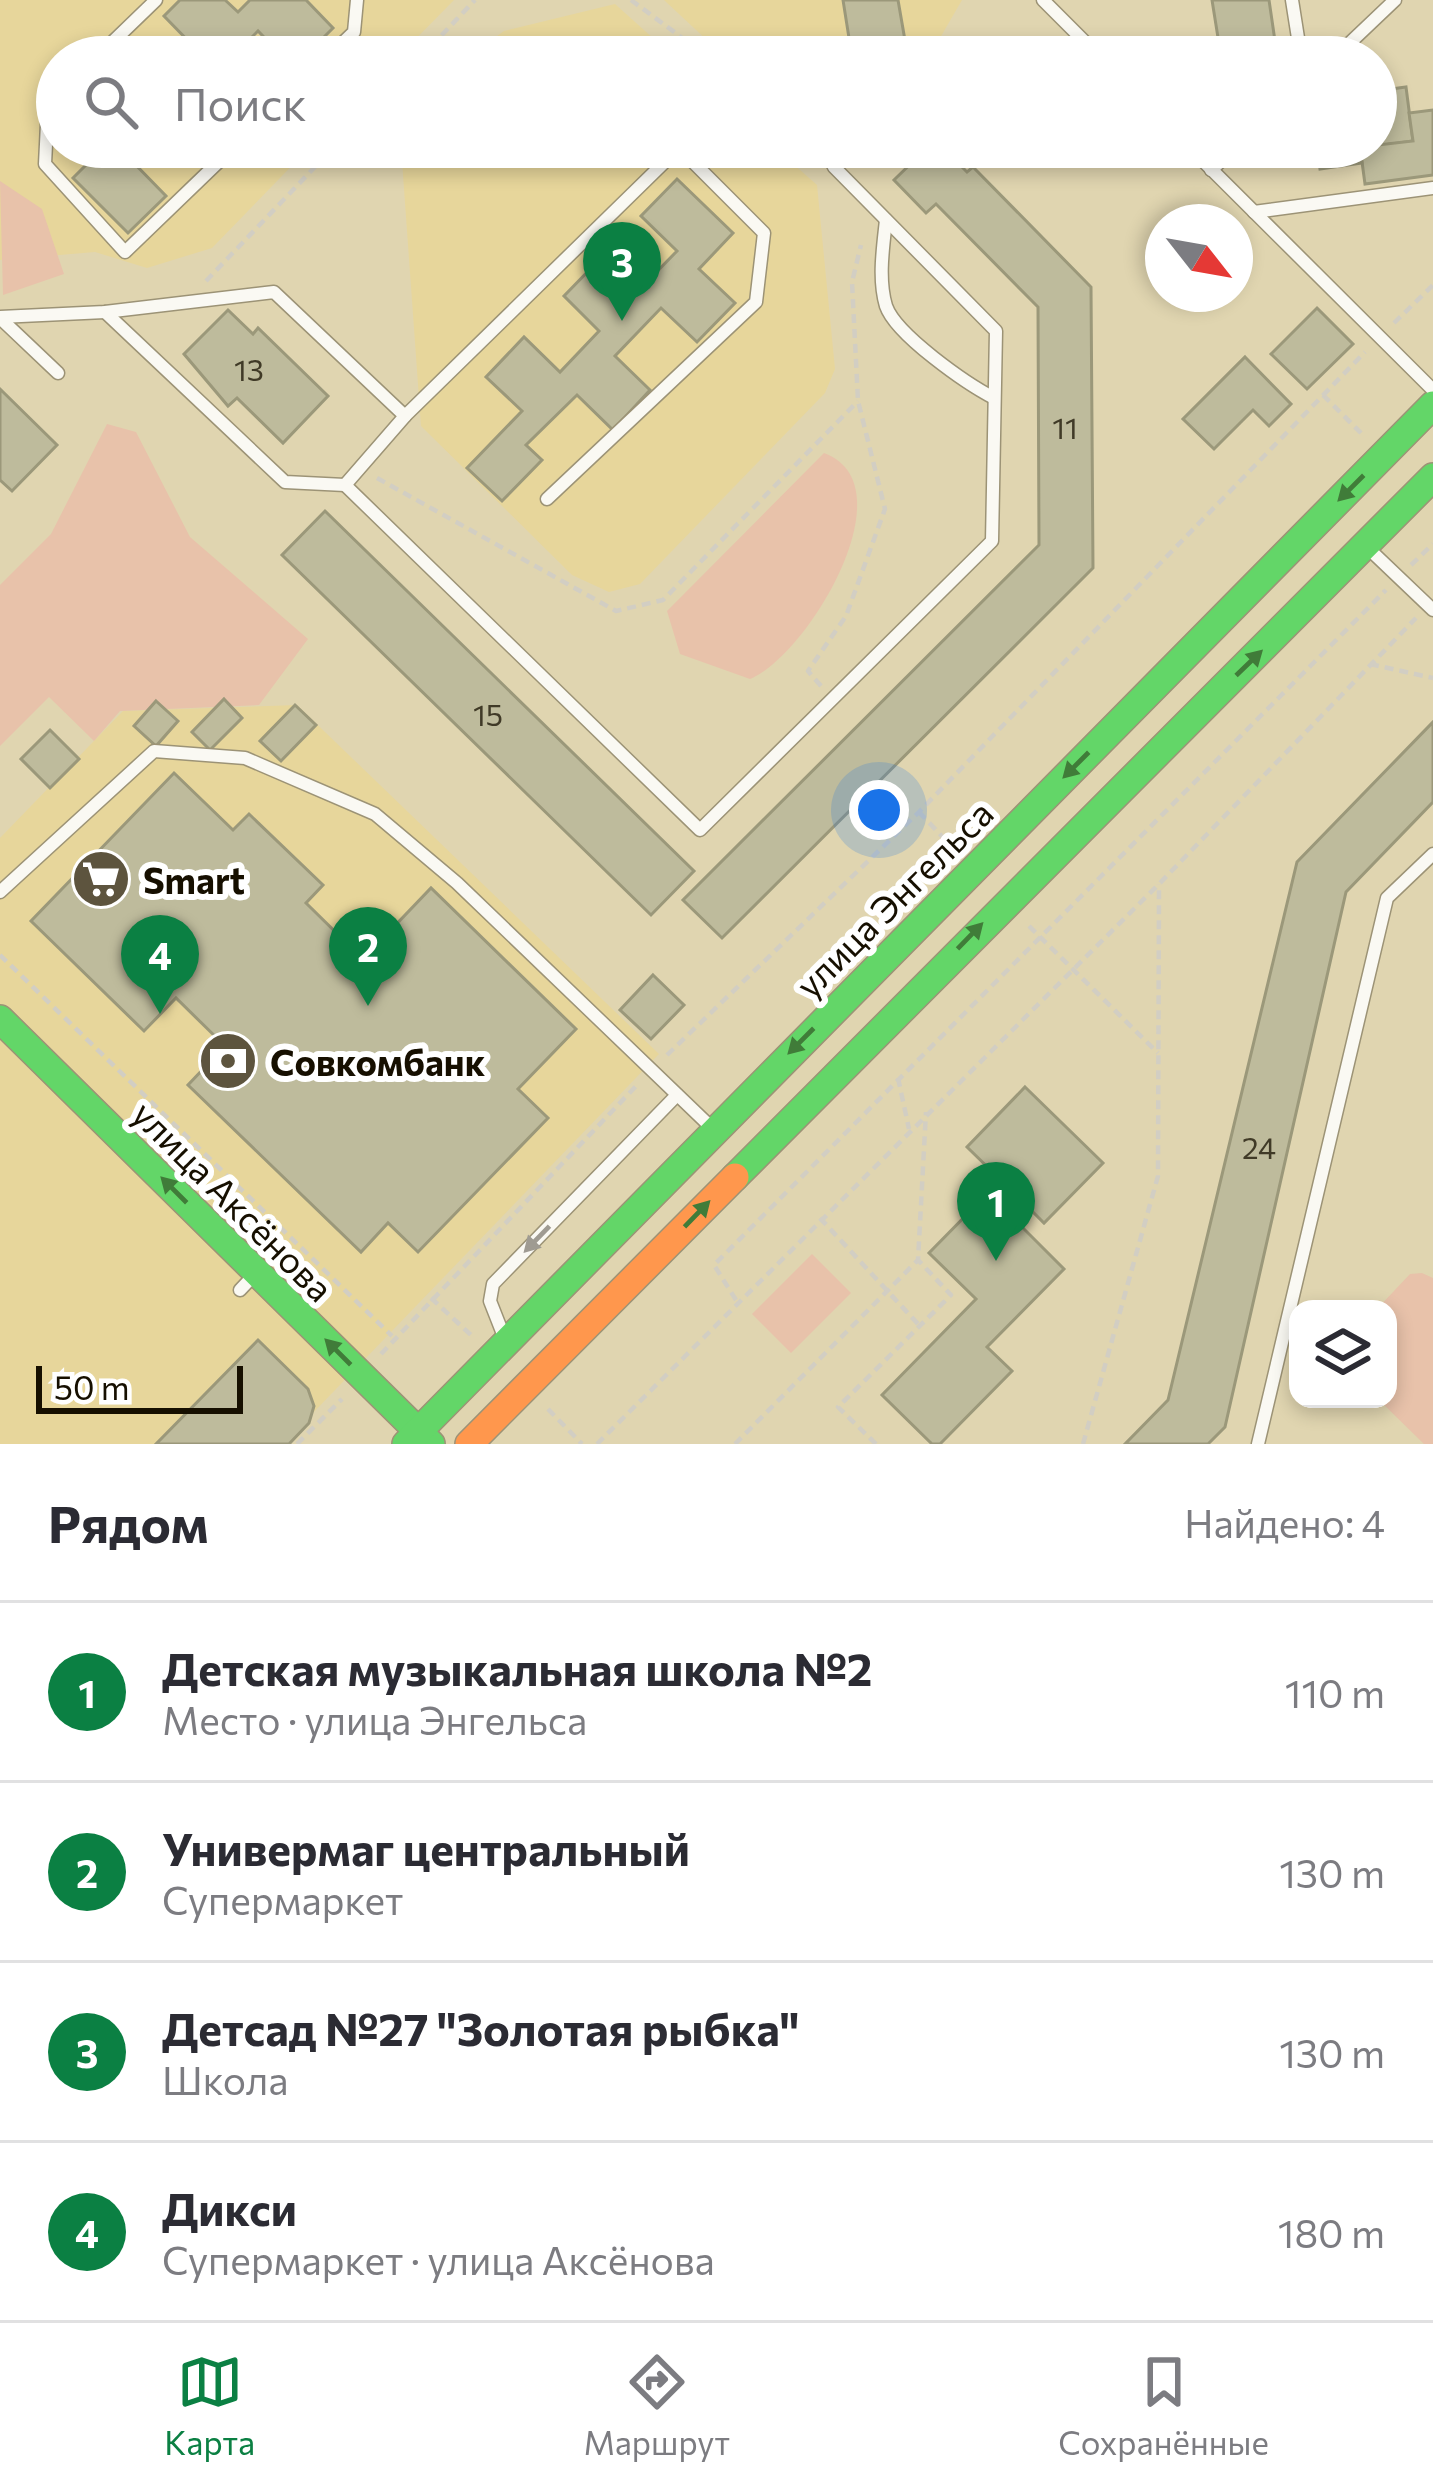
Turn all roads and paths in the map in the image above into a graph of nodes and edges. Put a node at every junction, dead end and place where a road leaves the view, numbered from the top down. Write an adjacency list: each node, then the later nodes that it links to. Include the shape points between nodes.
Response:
1 (156, 0): 8 (lane)
2 (357, 0): 9 (lane)
3 (475, 0): 10 (path)
4 (631, 0): 11 (path)
5 (1042, 0): 12 (lane)
6 (1292, 0): 13 (lane)
7 (1395, 0): 14 (lane)
8 (119, 36)
9 (350, 36)
10 (441, 36)
11 (680, 36)
12 (1079, 36)
13 (1298, 36)
14 (1357, 36)
15 (49, 168): 16 (lane, via 125,252)
16 (212, 168)
17 (314, 168): 28 (path)
18 (659, 168): 37 (lane)
19 (700, 168): 41 (lane, via 764,233 756,302)
20 (835, 168): 25 (lane)
21 (1213, 168): 22 (lane)
22 (1211, 170): 24 (lane)
23 (1433, 188): 24 (lane)
24 (1254, 212): 31 (lane)
25 (886, 220): 34 (lane, via 995,331); 34 (lane, via 887,310 961,381)
26 (862, 242): 35 (path, via 853,282)
27 (1433, 285): 31 (path)
28 (185, 303): 29 (lane); 37 (lane, via 274,292)
29 (105, 312): 30 (lane); 40 (lane, via 285,482)
30 (0, 318): 32 (lane)
31 (1379, 338): 33 (lane); 49 (path)
32 (58, 373)
33 (1433, 390)
34 (994, 398): 48 (lane, via 992,541)
35 (858, 401): 38 (path, via 663,600 616,611); 48 (path, via 885,509 846,616 808,671)
36 (1433, 405): 65 (main road, улица Энгельса, one-way to 65)
37 (405, 416): 38 (lane)
38 (359, 468): 40 (lane)
39 (1433, 477): 43 (main road)
40 (345, 485): 48 (lane, via 700,830)
41 (547, 499)
42 (1433, 544): 44 (path)
43 (1367, 548): 44 (lane); 79 (main road, one-way to 43)
44 (1398, 577): 45 (lane); 55 (path)
45 (1431, 608): 46 (path)
46 (1370, 664): 47 (path); 52 (path)
47 (1433, 678)
48 (833, 699)
49 (920, 812): 50 (path); 60 (path)
50 (957, 853)
51 (1433, 854): 85 (lane, via 1387,898)
52 (1159, 884): 57 (path); 59 (path)
53 (0, 892): 60 (lane, via 154,751 244,758 375,814)
54 (1020, 918): 55 (path)
55 (1039, 936): 57 (path); 61 (path)
56 (0, 955): 72 (path)
57 (1071, 968): 59 (path); 63 (path)
58 (0, 1019): 75 (main road, улица Аксёнова, one-way to 58, via 248,1281)
59 (1158, 1053): 84 (path, via 1158,1176)
60 (652, 1070): 62 (lane); 69 (path)
61 (898, 1078): 64 (path); 70 (path, via 714,1265)
62 (677, 1095): 65 (lane); 74 (lane, one-way to 74, via 493,1284 490,1301)
63 (926, 1112): 64 (path); 67 (path)
64 (909, 1129): 66 (path)
65 (713, 1130): 74 (main road, улица Энгельса)
66 (820, 1218): 68 (path); 70 (path)
67 (918, 1260): 68 (path); 71 (path, via 951,1295)
68 (887, 1292): 71 (path); 82 (path)
69 (431, 1298): 72 (path); 73 (path)
70 (736, 1300): 81 (path)
71 (920, 1325): 83 (path, via 838,1407)
72 (393, 1337): 75 (path)
73 (473, 1337)
74 (505, 1340): 77 (main road, улица Энгельса)
75 (363, 1377): 77 (main road, улица Аксёнова); 78 (path)
76 (544, 1406): 80 (path)
77 (419, 1440)
78 (297, 1444)
79 (469, 1444)
80 (582, 1444)
81 (597, 1444)
82 (735, 1444)
83 (876, 1444)
84 (1083, 1444)
85 (1258, 1444)

